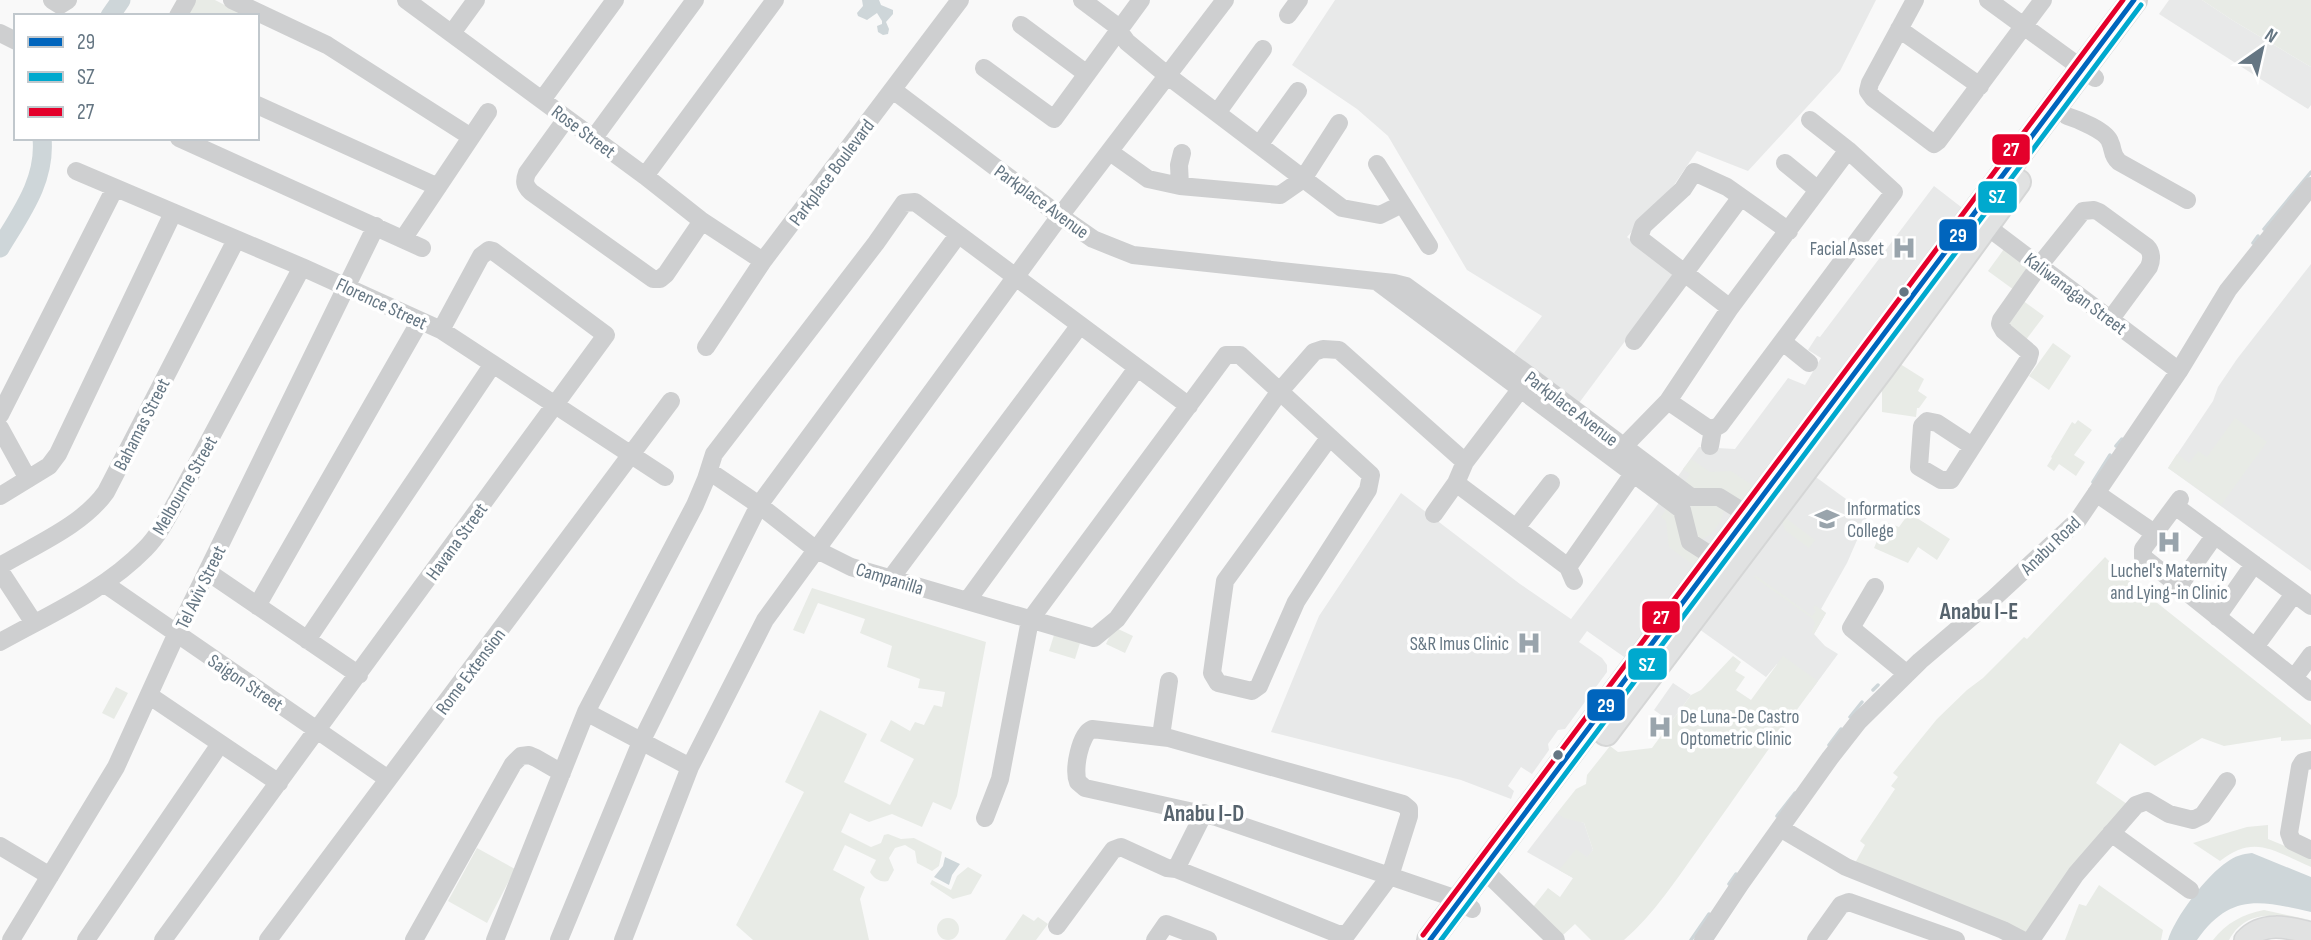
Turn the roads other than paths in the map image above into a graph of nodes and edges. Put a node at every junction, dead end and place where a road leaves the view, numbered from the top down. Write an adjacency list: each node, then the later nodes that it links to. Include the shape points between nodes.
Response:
1 (52, 0): 2 (street, via 60,5)
2 (68, 0)
3 (232, 0): 40 (street, via 327,45)
4 (406, 0): 23 (street, Rose Street)
5 (476, 0): 23 (street)
6 (615, 0): 32 (street)
7 (695, 0): 41 (street)
8 (775, 0): 50 (street)
9 (960, 0): 30 (street, Parkplace Boulevard)
10 (1082, 0): 22 (street)
11 (1141, 0): 22 (street)
12 (1225, 0): 28 (street)
13 (1299, 0): 18 (street)
14 (1914, 0): 21 (street)
15 (1988, 0): 20 (street)
16 (2043, 0): 20 (street)
17 (2146, 1): 27 (highway)
18 (1287, 15)
19 (1021, 25): 26 (street)
20 (2024, 27): 27 (street); 29 (street)
21 (1899, 29): 29 (street); 29 (street, via 1868,91 1929,142 1938,141)
22 (1120, 30): 26 (street); 28 (street, via 1127,43)
23 (452, 33): 32 (street, Rose Street)
24 (1263, 49): 35 (street)
25 (984, 68): 26 (street, via 1054,118)
26 (1087, 74)
27 (2088, 74): 36 (highway); 51 (highway)
28 (1168, 76): 35 (street); 45 (street)
29 (1980, 86)
30 (893, 90): 62 (street, Parkplace Avenue); 72 (street, Parkplace Boulevard)
31 (1298, 91): 43 (street)
32 (542, 100): 37 (street, Rose Street)
33 (259, 107): 55 (street)
34 (488, 112): 40 (street)
35 (1217, 113): 43 (street)
36 (2067, 116): 51 (highway); 59 (street, via 2106,135 2119,162)
37 (566, 119): 41 (street, Rose Street); 63 (street, via 527,173 525,186 531,192 653,279 666,274)
38 (1810, 120): 44 (street)
39 (1339, 123): 52 (street)
40 (471, 137): 55 (street)
41 (593, 139): 50 (street, Rose Street)
42 (183, 140): 65 (street)
43 (1259, 145): 52 (street)
44 (1848, 150): 57 (street); 84 (street, via 1894,192)
45 (1110, 152): 53 (street, via 1148,179); 62 (street)
46 (1182, 153): 53 (street)
47 (1785, 163): 57 (street)
48 (1377, 164): 60 (street)
49 (76, 171): 56 (street, Florence Street)
50 (645, 176): 63 (street, Rose Street)
51 (2012, 176): 64 (highway)
52 (1303, 179): 53 (street, via 1280,194); 60 (street, via 1342,208 1380,215)
53 (1180, 186)
54 (2311, 186): 89 (street, Anabu Road, via 2232,285)
55 (438, 187): 68 (street)
56 (115, 188): 61 (street, Florence Street); 96 (street)
57 (1818, 190): 66 (street)
58 (1741, 197): 66 (street); 75 (street); 75 (street, via 1694,172 1683,190 1643,226 1639,238)
59 (2187, 200)
60 (1402, 204): 70 (street)
61 (173, 213): 69 (street, Florence Street); 106 (street, via 58,454 50,466)
62 (1060, 216): 76 (street); 90 (street, Parkplace Avenue, via 1093,239 1133,255 1406,286)
63 (702, 221): 72 (street, Rose Street)
64 (1980, 221): 73 (street, Kaliwanagan Street); 114 (highway); 119 (highway)
65 (376, 226): 68 (street); 77 (street, Tel Aviv Street)
66 (1789, 231): 78 (street)
67 (958, 235): 76 (street); 103 (street, via 915,202 904,203 718,447); 112 (street)
68 (403, 239): 71 (street)
69 (236, 240): 74 (street, Florence Street); 121 (street, Bahamas Street, via 96,506)
70 (1429, 246)
71 (422, 247)
72 (763, 261): 85 (street, Parkplace Boulevard)
73 (2039, 266): 79 (street, Kaliwanagan Street); 79 (street, via 2078,215 2088,210 2099,212 2147,247 2150,265); 99 (street, via 2000,324 2028,349 2029,357)
74 (302, 267): 77 (street, Florence Street); 125 (street, Melbourne Street, via 163,525 146,548)
75 (1685, 273): 78 (street); 83 (street)
76 (1015, 278): 81 (street); 118 (street)
77 (346, 286): 80 (street, Florence Street); 123 (street, Tel Aviv Street)
78 (1730, 308): 93 (street)
79 (2110, 320): 89 (street, Kaliwanagan Street)
80 (421, 321): 82 (street, Florence Street); 130 (street)
81 (1080, 325): 88 (street); 124 (street)
82 (441, 330): 87 (street, Florence Street); 94 (street, Havana Street, via 484,251 493,251 606,335)
83 (1634, 341)
84 (1783, 342): 86 (street); 93 (street, via 1712,438 1706,428)
85 (706, 347)
86 (1809, 363)
87 (493, 364): 94 (street, Florence Street); 136 (street)
88 (1137, 368): 95 (street); 129 (street)
89 (2179, 371): 109 (street, Anabu Road)
90 (1525, 383): 100 (street, Parkplace Avenue); 102 (street)
91 (1280, 391): 95 (street, via 1240,355 1226,355); 98 (street); 102 (street, via 1314,352 1339,350); 133 (street, Campanilla, via 1117,619 1094,638)
92 (671, 401): 101 (street, Rome Extension)
93 (1668, 401): 100 (street)
94 (556, 405): 101 (street, Florence Street); 141 (street, Havana Street)
95 (1189, 406): 133 (street)
96 (0, 415)
97 (0, 428): 106 (street)
98 (1329, 438): 98 (street, via 1225,581 1212,673 1218,683 1252,691 1259,686 1296,602 1368,490 1371,475)
99 (1972, 446)
100 (1619, 454): 104 (street, Parkplace Avenue); 111 (street, Parkplace Avenue)
101 (631, 456): 105 (street, Florence Street); 154 (street, Rome Extension)
102 (1465, 462): 107 (street)
103 (709, 471): 112 (street, Campanilla); 146 (street)
104 (1633, 474): 111 (street, Parkplace Avenue); 115 (street, via 1571,574)
105 (665, 477)
106 (28, 479): 110 (street)
107 (1456, 483): 113 (street); 115 (street)
108 (1551, 483): 115 (street)
109 (2096, 493): 116 (street); 140 (street, Anabu Road, via 2065,534)
110 (0, 496)
111 (1683, 501): 114 (street, via 1719,497); 119 (street, via 1688,538)
112 (759, 505): 118 (street, Campanilla); 149 (street)
113 (1434, 514)
114 (1748, 515): 119 (highway)
115 (1516, 528)
116 (2154, 533): 117 (street, via 2177,502); 126 (street, via 2143,557)
117 (2215, 535): 120 (street); 126 (street)
118 (815, 550): 124 (street, Campanilla, via 851,567); 152 (street, via 765,620)
119 (1724, 564): 164 (highway)
120 (2254, 564): 128 (street); 132 (street)
121 (0, 565)
122 (0, 571): 134 (street)
123 (208, 572): 130 (street); 135 (street, Tel Aviv Street)
124 (891, 578): 129 (street, Campanilla)
125 (105, 584): 134 (street, Melbourne Street); 135 (street, Saigon Street)
126 (2179, 586): 132 (street)
127 (1875, 587): 140 (street, via 1852,628)
128 (2294, 594): 131 (street); 138 (street)
129 (967, 601): 133 (street, Campanilla)
130 (257, 606): 136 (street)
131 (2311, 606)
132 (2217, 617): 138 (street)
133 (1030, 620): 158 (street, via 1000,779)
134 (34, 623): 137 (street, Melbourne Street)
135 (176, 635): 145 (street, Tel Aviv Street); 147 (street, Saigon Street)
136 (307, 640): 141 (street)
137 (0, 642)
138 (2255, 647): 142 (street)
139 (2311, 655): 142 (street)
140 (1907, 674): 159 (street, Anabu Road, via 1855,726)
141 (359, 675): 147 (street, Havana Street)
142 (2294, 678): 144 (street)
143 (1169, 681): 148 (street)
144 (2311, 692)
145 (150, 696): 150 (street); 165 (street, Tel Aviv Street, via 117,767)
146 (586, 712): 149 (street); 153 (street)
147 (317, 730): 154 (street, Saigon Street); 156 (street, Havana Street)
148 (1161, 736): 157 (street, via 1089,730 1076,779 1085,788); 166 (street, via 1403,804 1409,816)
149 (641, 742): 152 (street); 177 (street)
150 (220, 744): 156 (street); 172 (street)
151 (2311, 760): 162 (street, via 2300,767 2289,836)
152 (690, 767): 178 (street)
153 (562, 773): 175 (street, via 529,755 513,764); 176 (street)
154 (388, 779): 174 (street, Rome Extension)
155 (2227, 780): 160 (street, via 2195,820 2143,801)
156 (279, 783): 173 (street, Havana Street)
157 (1204, 813): 163 (street); 166 (street)
158 (985, 818)
159 (1780, 828): 184 (street, Anabu Road); 187 (street, via 1846,867)
160 (2111, 833): 167 (street); 188 (street)
161 (0, 846): 165 (street)
162 (2311, 850)
163 (1177, 869): 166 (street, via 1342,935 1350,932); 169 (street, via 1118,847)
164 (1489, 874): 168 (highway); 183 (street)
165 (50, 876): 170 (street, Tel Aviv Street)
166 (1390, 876): 168 (street)
167 (2190, 890)
168 (1466, 904): 181 (highway); 182 (highway)
169 (1057, 926)
170 (9, 932)
171 (2311, 933): 189 (main road, via 2269,927)
172 (86, 940)
173 (163, 940)
174 (268, 940)
175 (414, 940)
176 (495, 940)
177 (559, 940)
178 (623, 940)
179 (1155, 940): 180 (street, via 1166,924)
180 (1208, 940)
181 (1430, 940)
182 (1449, 940)
183 (1556, 940)
184 (1703, 940)
185 (1817, 940): 186 (street, via 1839,908 1853,902)
186 (1956, 940)
187 (2022, 940)
188 (2031, 940)
189 (2245, 940)

